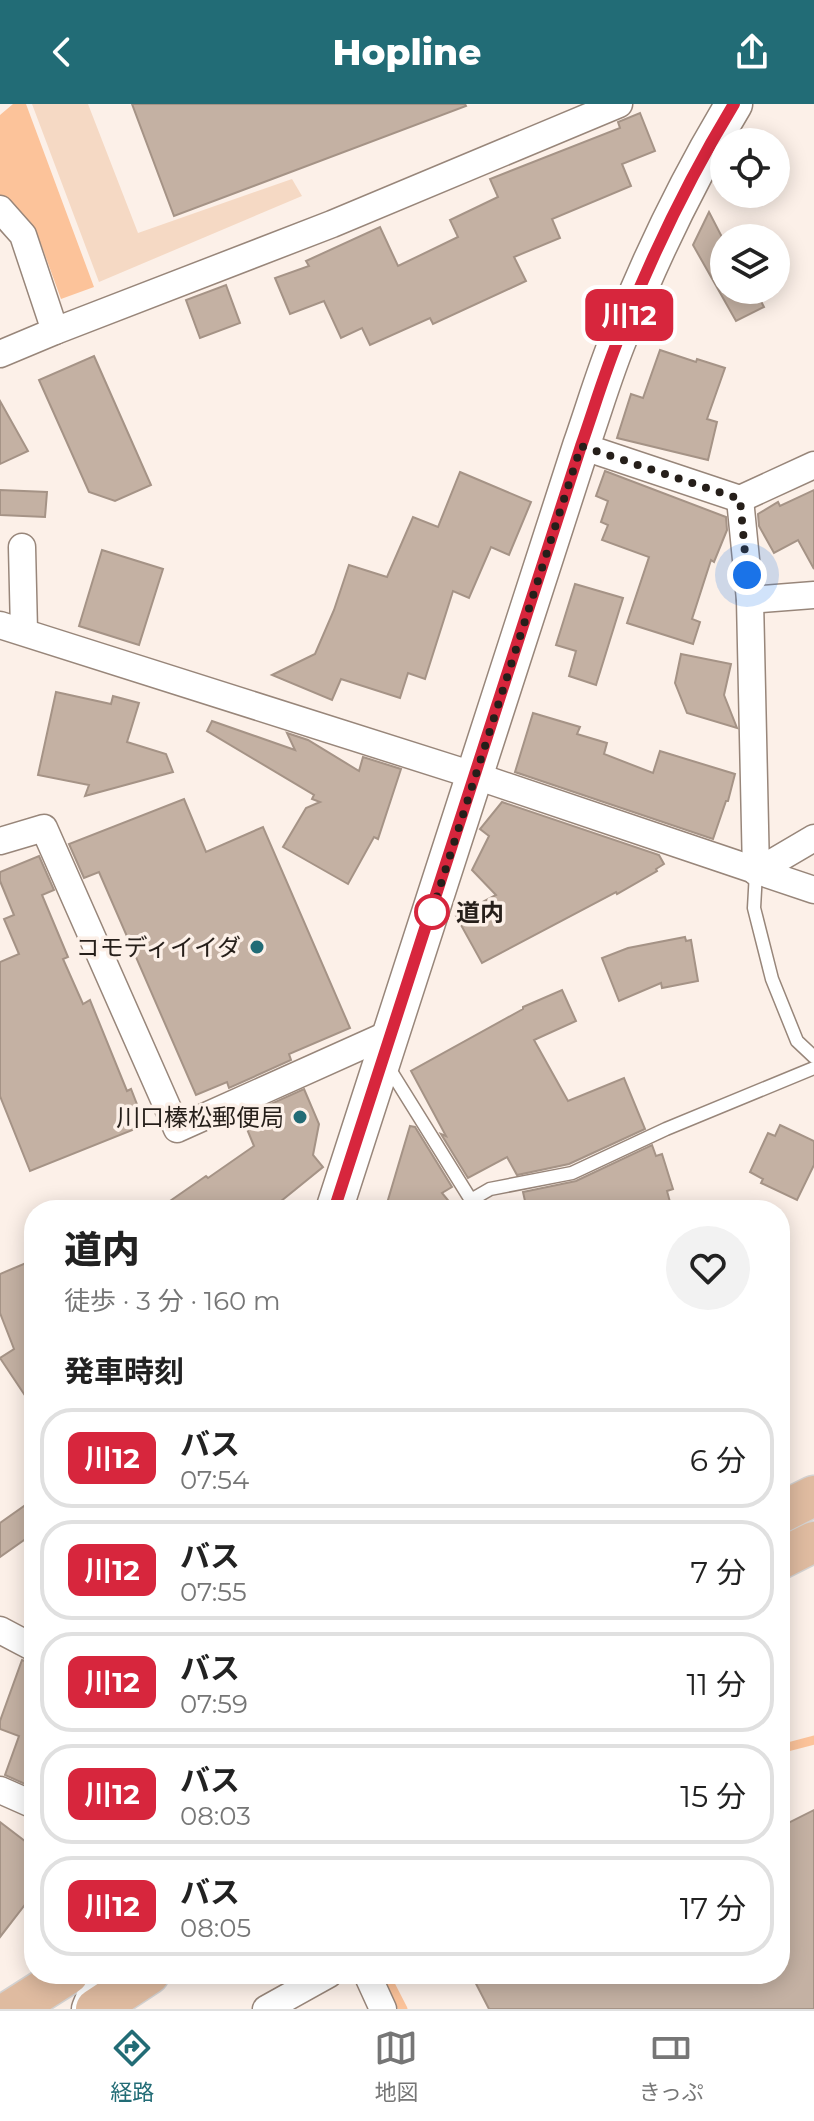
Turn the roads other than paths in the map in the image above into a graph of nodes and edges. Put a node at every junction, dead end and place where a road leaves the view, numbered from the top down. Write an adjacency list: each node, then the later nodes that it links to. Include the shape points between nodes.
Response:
1 (619, 104): 4 (street, via 332,224)
2 (734, 104): 6 (street, via 660,240)
3 (0, 209): 4 (street, via 23,235)
4 (55, 331): 5 (street)
5 (0, 354)
6 (581, 446): 8 (street); 13 (street)
7 (814, 465): 8 (street)
8 (740, 499): 11 (street)
9 (22, 547): 12 (street)
10 (814, 595): 11 (street)
11 (750, 600): 16 (street)
12 (12, 628): 13 (street)
13 (476, 776): 16 (street); 18 (street)
14 (814, 838): 16 (street)
15 (0, 841): 18 (street, via 44,828 177,1129)
16 (756, 872): 17 (street); 19 (lane, via 754,908 772,979 797,1041)
17 (814, 890)
18 (388, 1045): 21 (street); 22 (lane)
19 (814, 1057)
20 (814, 1068): 23 (lane, via 572,1173 490,1189)
21 (337, 1200)
22 (467, 1200)
23 (476, 1200)
24 (814, 1496): 25 (main road)
25 (790, 1508)
26 (814, 1542): 27 (main road)
27 (790, 1554)
28 (0, 1630): 29 (street)
29 (24, 1643)
30 (0, 1790): 31 (street)
31 (24, 1801)
32 (52, 1984): 37 (main road)
33 (100, 1984): 38 (street)
34 (134, 1984): 39 (main road)
35 (311, 1984): 40 (street)
36 (372, 1984): 41 (street)
37 (13, 2009)
38 (90, 2009)
39 (96, 2009)
40 (266, 2009)
41 (383, 2009)

